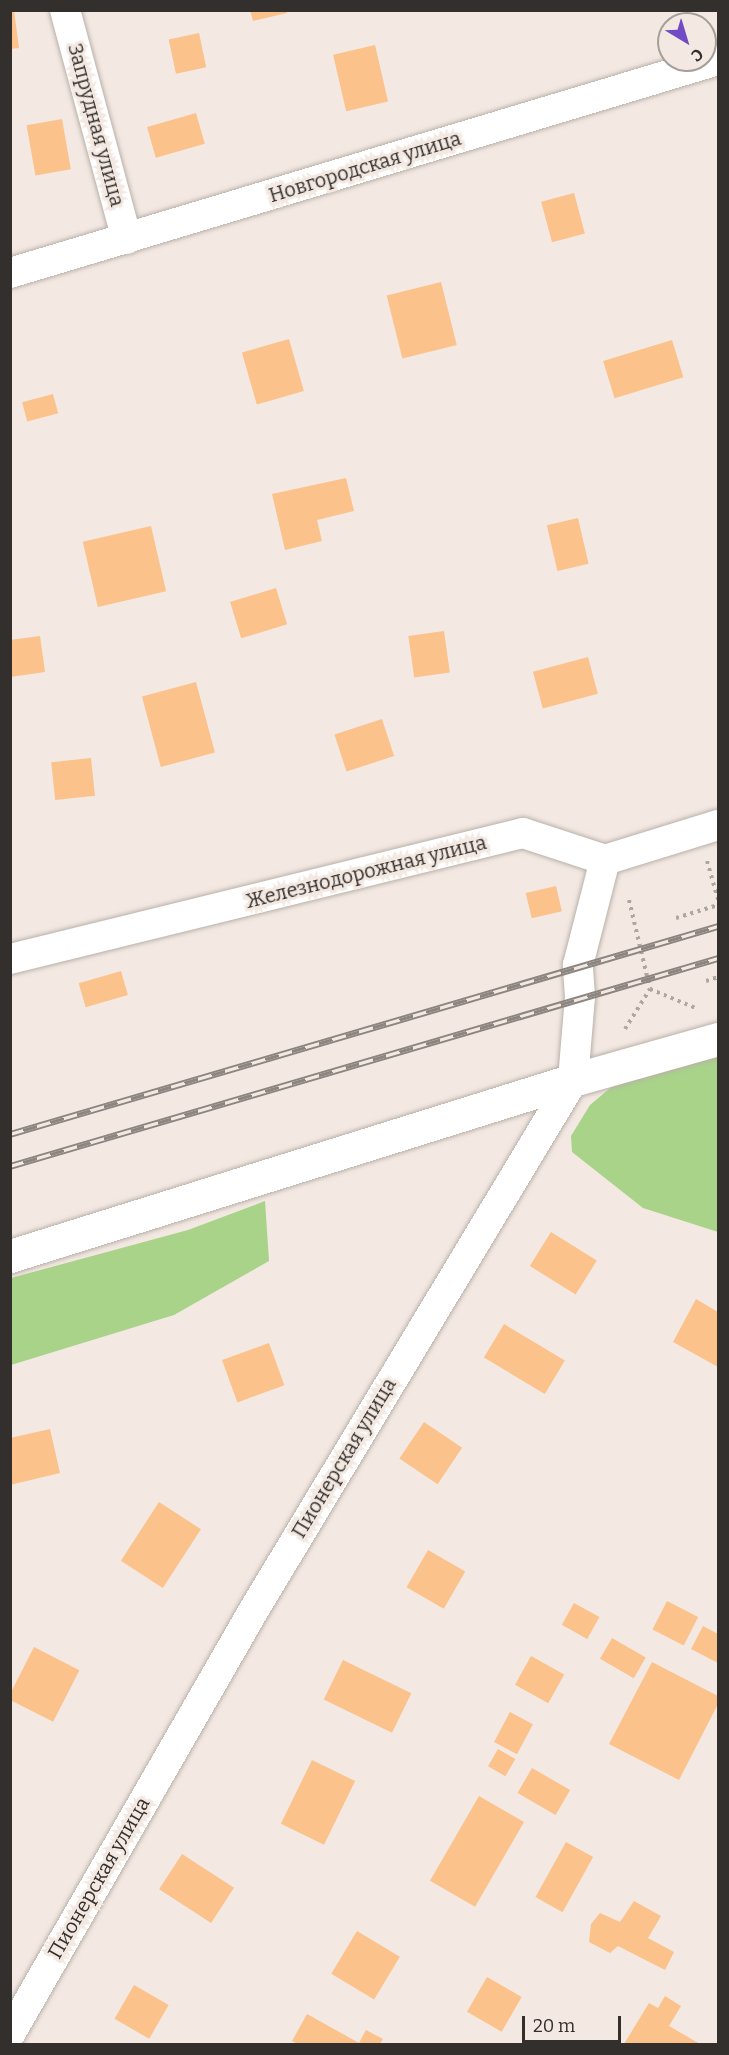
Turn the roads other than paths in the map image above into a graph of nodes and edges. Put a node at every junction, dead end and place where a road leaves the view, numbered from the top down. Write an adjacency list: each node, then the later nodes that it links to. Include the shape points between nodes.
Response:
1 (65, 10): 3 (street, Запрудная улица)
2 (718, 60): 3 (street, Новгородская улица)
3 (127, 239): 4 (street, Новгородская улица)
4 (10, 273)
5 (718, 825): 6 (street)
6 (605, 860): 7 (street, Железнодорожная улица, via 523,833); 9 (street, Пионерская улица, via 578,964 580,997)
7 (10, 959)
8 (718, 1039): 9 (street)
9 (573, 1080): 10 (street); 11 (street, Пионерская улица, via 255,1608)
10 (10, 1256)
11 (10, 2034)

